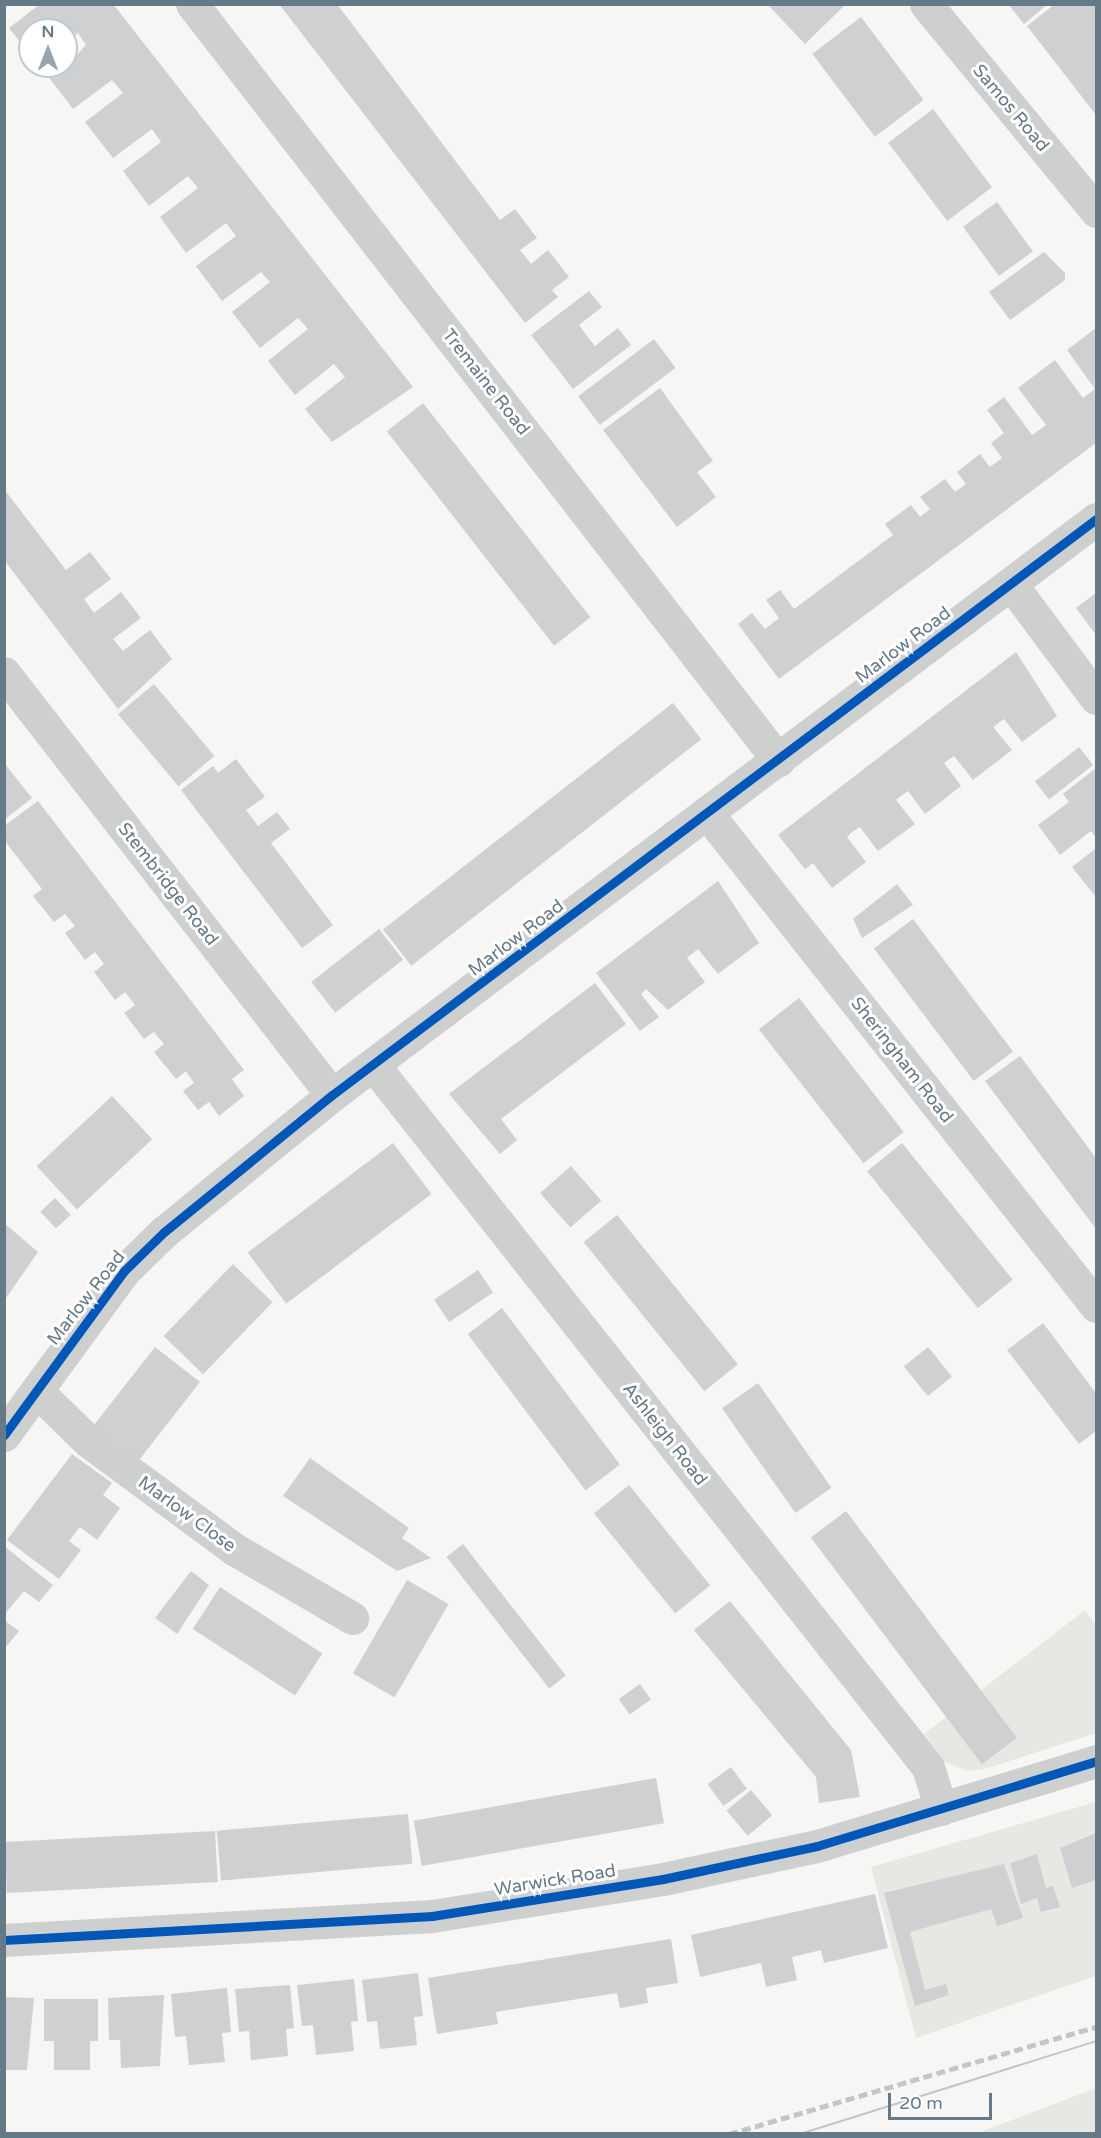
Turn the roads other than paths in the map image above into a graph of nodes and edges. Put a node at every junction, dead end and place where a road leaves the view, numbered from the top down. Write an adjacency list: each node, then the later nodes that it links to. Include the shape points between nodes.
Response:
1 (192, 4): 8 (street, Tremaine Road)
2 (926, 4): 3 (street, Samos Road)
3 (1096, 211)
4 (1096, 519): 5 (street, Marlow Road)
5 (1011, 584): 7 (street); 8 (street, Marlow Road)
6 (4, 673): 11 (street, Stembridge Road)
7 (1096, 698)
8 (778, 760): 9 (street, Marlow Road)
9 (707, 813): 10 (street, Marlow Road); 12 (street, Sheringham Road)
10 (375, 1066): 11 (street, Marlow Road); 17 (street, Ashleigh Road, via 928,1767)
11 (333, 1095): 13 (street, Marlow Road, via 124,1271)
12 (1096, 1306)
13 (37, 1391): 14 (street, Marlow Road); 15 (street, Marlow Close, via 88,1441 234,1549)
14 (9, 1418)
15 (352, 1618)
16 (1096, 1761): 17 (street, Warwick Road)
17 (941, 1809): 18 (street, Warwick Road, via 817,1846 663,1879 432,1916)
18 (4, 1940)

